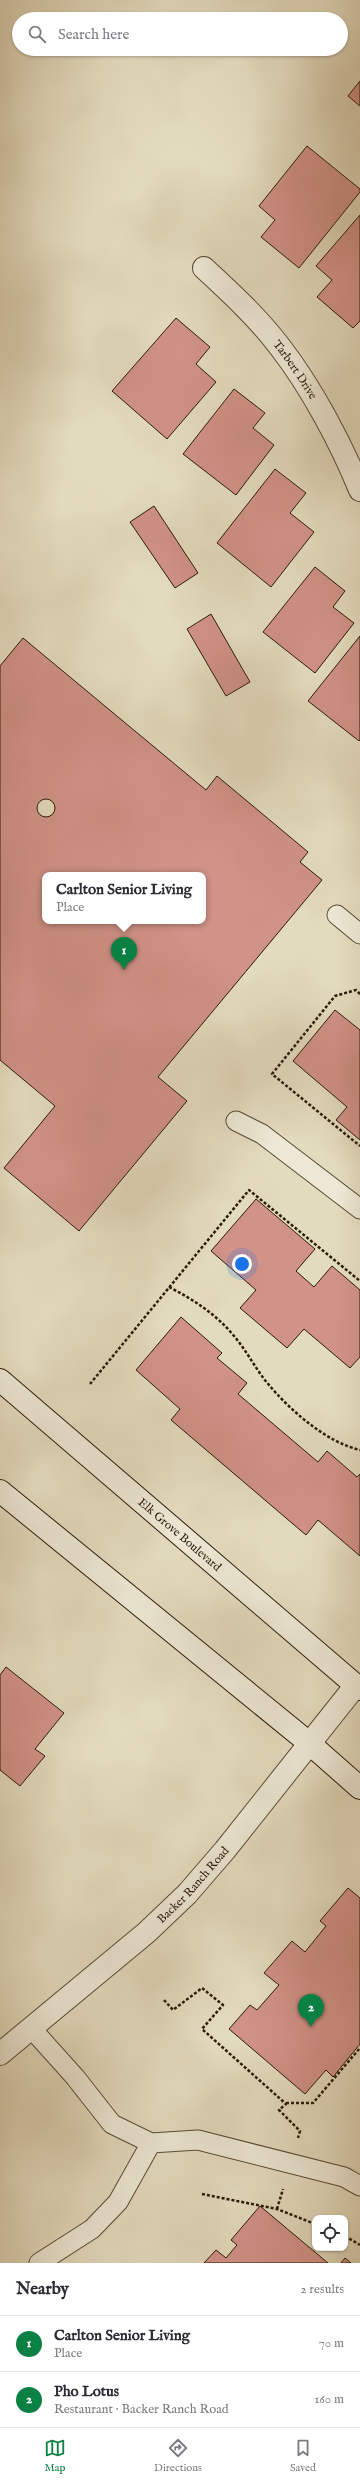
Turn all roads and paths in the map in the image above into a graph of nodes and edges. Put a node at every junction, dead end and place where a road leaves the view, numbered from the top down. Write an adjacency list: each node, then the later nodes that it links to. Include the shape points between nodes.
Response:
1 (204, 268): 2 (main road, Tarbert Drive, via 244,305 281,347 346,455)
2 (360, 490)
3 (337, 916): 4 (lane)
4 (360, 934)
5 (360, 994): 7 (path, via 356,990 335,996 272,1074)
6 (236, 1121): 8 (lane, via 262,1134)
7 (360, 1146)
8 (360, 1209)
9 (360, 1281): 10 (path, via 249,1190)
10 (169, 1287): 12 (path); 13 (path, via 194,1299 214,1314 235,1336 269,1385 290,1406 334,1439)
11 (0, 1380): 15 (main road, Elk Grove Boulevard)
12 (90, 1384)
13 (360, 1450)
14 (0, 1491): 16 (main road)
15 (359, 1684): 16 (main road, Backer Ranch Road)
16 (309, 1742): 17 (main road); 19 (main road, Backer Ranch Road, via 225,1850 187,1894 146,1933)
17 (360, 1788)
18 (164, 2000): 22 (path, via 173,2010 202,1988 223,2005 202,2029)
19 (31, 2028): 21 (main road, Backer Ranch Road); 23 (lane, via 76,2077 112,2124)
20 (360, 2048): 22 (path, via 313,2103)
21 (0, 2054)
22 (286, 2104): 24 (path, via 279,2110 300,2131)
23 (151, 2143): 24 (lane, via 198,2140); 31 (lane, via 118,2202 92,2229)
24 (290, 2163): 25 (lane, via 344,2176); 27 (path)
25 (360, 2186)
26 (202, 2194): 27 (path)
27 (277, 2209): 28 (path)
28 (312, 2223)
29 (348, 2238): 30 (path)
30 (360, 2245)
31 (39, 2263)

